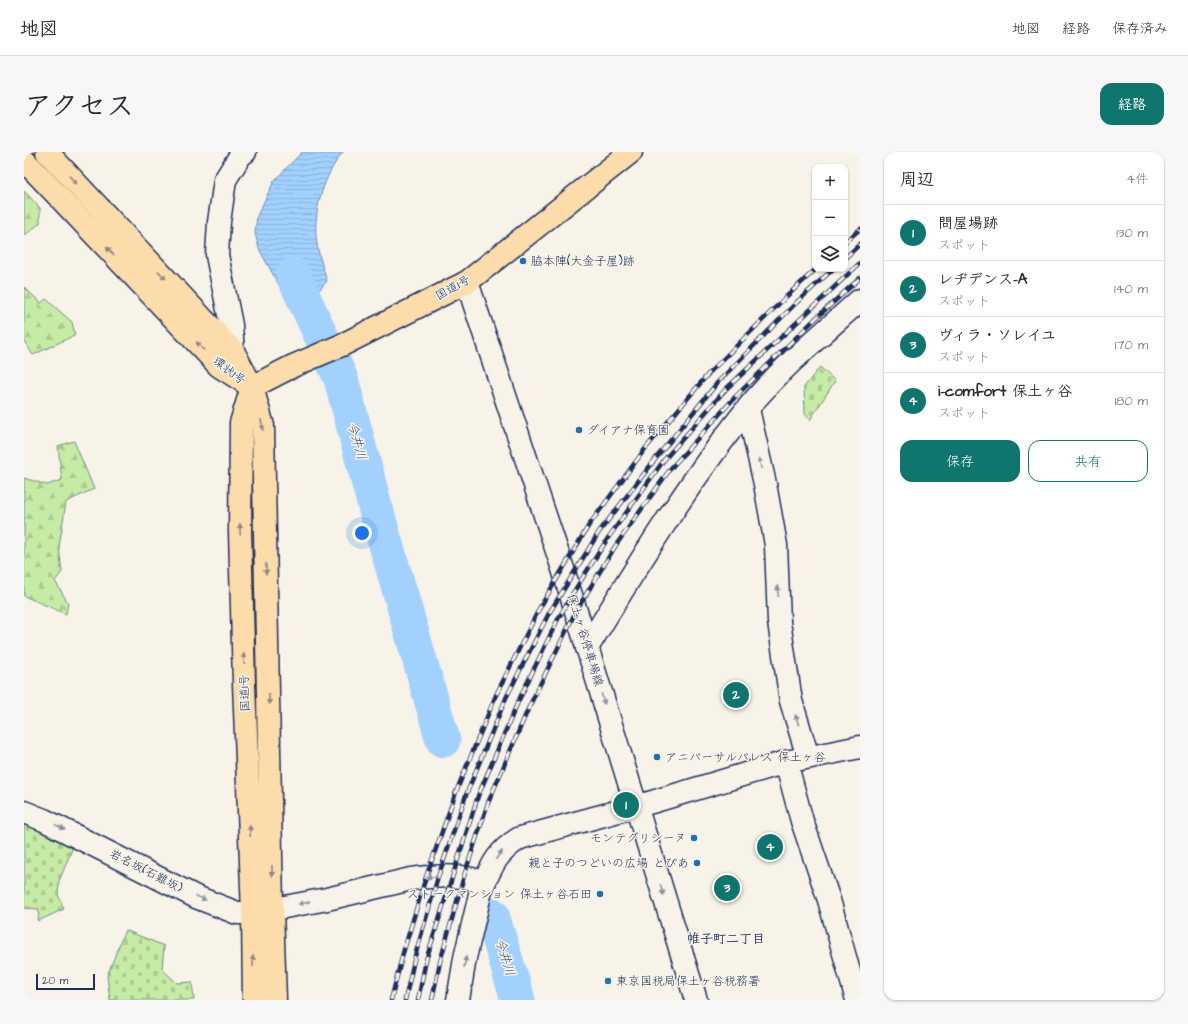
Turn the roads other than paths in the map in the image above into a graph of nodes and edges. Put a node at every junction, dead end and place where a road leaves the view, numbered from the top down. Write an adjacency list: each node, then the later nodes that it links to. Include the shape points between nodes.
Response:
1 (47, 152): 7 (main road, 環状1号, one-way to 7)
2 (245, 152): 7 (street, via 225,180 218,222 217,255 231,325)
3 (631, 152): 5 (main road, 国道1号)
4 (24, 160): 8 (main road, 環状1号, one-way to 4, via 219,366)
5 (467, 282): 8 (main road, 国道1号); 10 (street, 保土ヶ谷停車場線, via 555,543)
6 (860, 300): 9 (street, via 782,371)
7 (233, 352): 8 (main road, 環状1号)
8 (252, 387): 17 (main road, 国道1号, via 263,426)
9 (748, 409): 10 (street, via 698,474 660,530); 12 (street, one-way to 9, via 791,701 779,622 776,545)
10 (587, 648): 14 (street, 保土ヶ谷停車場線, one-way to 14)
11 (860, 747): 12 (street)
12 (808, 757): 13 (street)
13 (786, 762): 14 (street); 22 (street)
14 (636, 807): 16 (street, one-way to 14, via 497,857 508,845 520,838); 21 (street, 保土ヶ谷停車場線, one-way to 21)
15 (24, 812): 17 (street, 岩名坂(石難坂), one-way to 17, via 196,896 237,913)
16 (481, 890): 17 (street, 岩名坂(石難坂), one-way to 17, via 476,880 464,876 426,877); 20 (street, one-way to 16)
17 (262, 911): 18 (main road, 国道1号, one-way to 17); 19 (main road, 国道1号)
18 (254, 1000)
19 (275, 1000)
20 (458, 1000)
21 (696, 1000)
22 (857, 1000)

